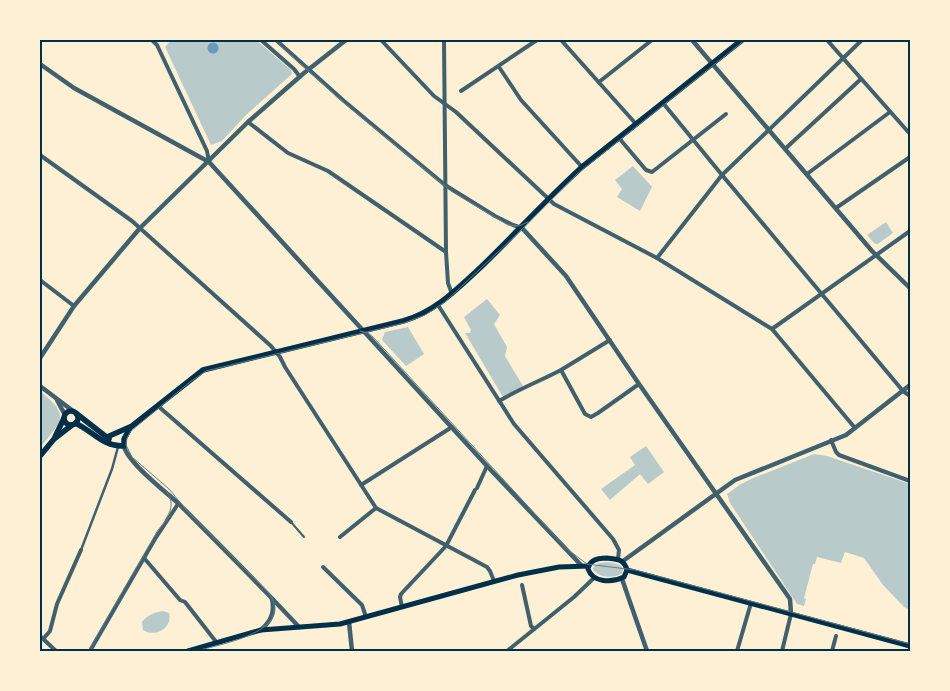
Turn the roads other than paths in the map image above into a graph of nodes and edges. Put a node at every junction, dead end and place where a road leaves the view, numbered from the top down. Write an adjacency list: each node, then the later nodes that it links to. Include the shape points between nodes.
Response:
1 (152, 40): 15 (street)
2 (162, 40): 15 (street)
3 (261, 40): 21 (street)
4 (276, 40): 20 (street)
5 (346, 40): 20 (street)
6 (381, 40): 25 (street)
7 (444, 40): 25 (street)
8 (538, 40): 19 (street)
9 (561, 40): 23 (street)
10 (652, 40): 23 (street)
11 (692, 40): 17 (street)
12 (742, 40): 17 (main road)
13 (827, 40): 16 (street)
14 (862, 40): 16 (street)
15 (157, 45): 38 (street, via 207,151)
16 (843, 58): 22 (street); 31 (street)
17 (713, 63): 26 (main road); 31 (street)
18 (40, 64): 38 (street, via 74,88)
19 (499, 67): 24 (street); 39 (street, via 521,100)
20 (309, 69): 21 (street); 42 (street)
21 (300, 77): 29 (street)
22 (861, 79): 27 (street); 35 (street)
23 (599, 82): 30 (street)
24 (461, 91)
25 (444, 103): 42 (street); 43 (street)
26 (663, 103): 30 (main road); 34 (street)
27 (890, 112): 32 (street); 40 (street)
28 (726, 114): 34 (street)
29 (248, 122): 38 (street); 48 (street, via 288,153 328,171)
30 (636, 124): 33 (main road)
31 (770, 129): 35 (street); 41 (street)
32 (910, 134)
33 (619, 138): 34 (street, via 650,172); 39 (main road)
34 (693, 141): 41 (street)
35 (786, 148): 40 (street)
36 (40, 155): 45 (street)
37 (910, 157): 44 (street)
38 (209, 162): 45 (street); 58 (street)
39 (582, 167): 43 (main road)
40 (807, 174): 44 (street)
41 (722, 175): 50 (street); 54 (street)
42 (445, 185): 46 (street); 48 (street)
43 (548, 200): 46 (main road); 50 (street)
44 (836, 208): 49 (street)
45 (140, 228): 56 (street); 60 (street)
46 (522, 228): 53 (main road); 59 (street, via 566,276)
47 (910, 231): 49 (street)
48 (446, 252): 53 (street)
49 (876, 255): 52 (street); 54 (street)
50 (657, 258): 57 (street)
51 (40, 280): 56 (street)
52 (910, 288)
53 (452, 294): 55 (main road)
54 (821, 294): 57 (street); 66 (street)
55 (440, 304): 58 (main road, via 415,318); 69 (street)
56 (74, 306): 61 (street)
57 (772, 329): 76 (street)
58 (365, 330): 60 (main road); 75 (street)
59 (610, 340): 62 (street); 63 (street)
60 (276, 352): 70 (main road, via 203,370); 84 (street)
61 (40, 358)
62 (561, 370): 63 (street, via 587,416 591,417); 69 (street)
63 (639, 384): 85 (street)
64 (910, 385): 66 (street)
65 (40, 386): 68 (street)
66 (903, 391): 67 (street); 76 (street)
67 (910, 396)
68 (56, 399): 71 (street); 72 (street)
69 (500, 401): 94 (street, via 514,424 613,539)
70 (158, 406): 74 (main road); 88 (street)
71 (75, 412): 72 (main road, via 69,411); 73 (main road, via 78,420); 77 (main road)
72 (64, 417): 73 (main road, via 66,422); 78 (main road)
73 (74, 424): 78 (main road); 80 (main road, via 105,444)
74 (132, 426): 77 (main road); 80 (main road)
75 (452, 427): 82 (street); 84 (street)
76 (855, 428): 79 (street)
77 (107, 437): 80 (main road)
78 (54, 439): 81 (main road)
79 (831, 440): 83 (street, via 839,455); 85 (street, via 745,475)
80 (118, 446): 86 (street); 92 (street)
81 (40, 456)
82 (488, 466): 91 (street); 95 (street)
83 (910, 481)
84 (361, 485): 87 (street)
85 (716, 493): 94 (street); 106 (street, via 790,599)
86 (178, 504): 93 (street); 103 (street)
87 (376, 508): 90 (street); 91 (street)
88 (291, 522): 89 (lane)
89 (304, 537)
90 (340, 538)
91 (446, 546): 101 (street, via 487,567); 105 (street, via 401,594)
92 (81, 550): 113 (street, via 56,604 50,632)
93 (144, 558): 114 (street); 117 (street)
94 (620, 560): 96 (main road, via 602,558); 98 (main road)
95 (581, 566): 96 (main road); 101 (main road, via 559,567)
96 (589, 566): 99 (main road, via 589,573)
97 (323, 567): 107 (street, via 362,605)
98 (627, 570): 100 (main road); 104 (main road)
99 (594, 578): 100 (main road, via 610,581); 110 (street)
100 (622, 578): 121 (street)
101 (494, 581): 105 (main road)
102 (522, 585): 110 (street)
103 (271, 598): 109 (street); 111 (street, via 272,615)
104 (751, 603): 106 (main road); 122 (street)
105 (402, 607): 107 (main road)
106 (791, 614): 115 (main road); 123 (street)
107 (366, 617): 108 (main road)
108 (349, 622): 109 (main road); 119 (street)
109 (299, 627): 111 (main road)
110 (534, 629): 120 (street)
111 (261, 630): 114 (main road)
112 (836, 636): 124 (street)
113 (42, 637): 116 (street)
114 (217, 643): 118 (main road)
115 (910, 646)
116 (56, 651)
117 (90, 651)
118 (188, 651)
119 (352, 651)
120 (507, 651)
121 (647, 651)
122 (737, 651)
123 (782, 651)
124 (832, 651)

